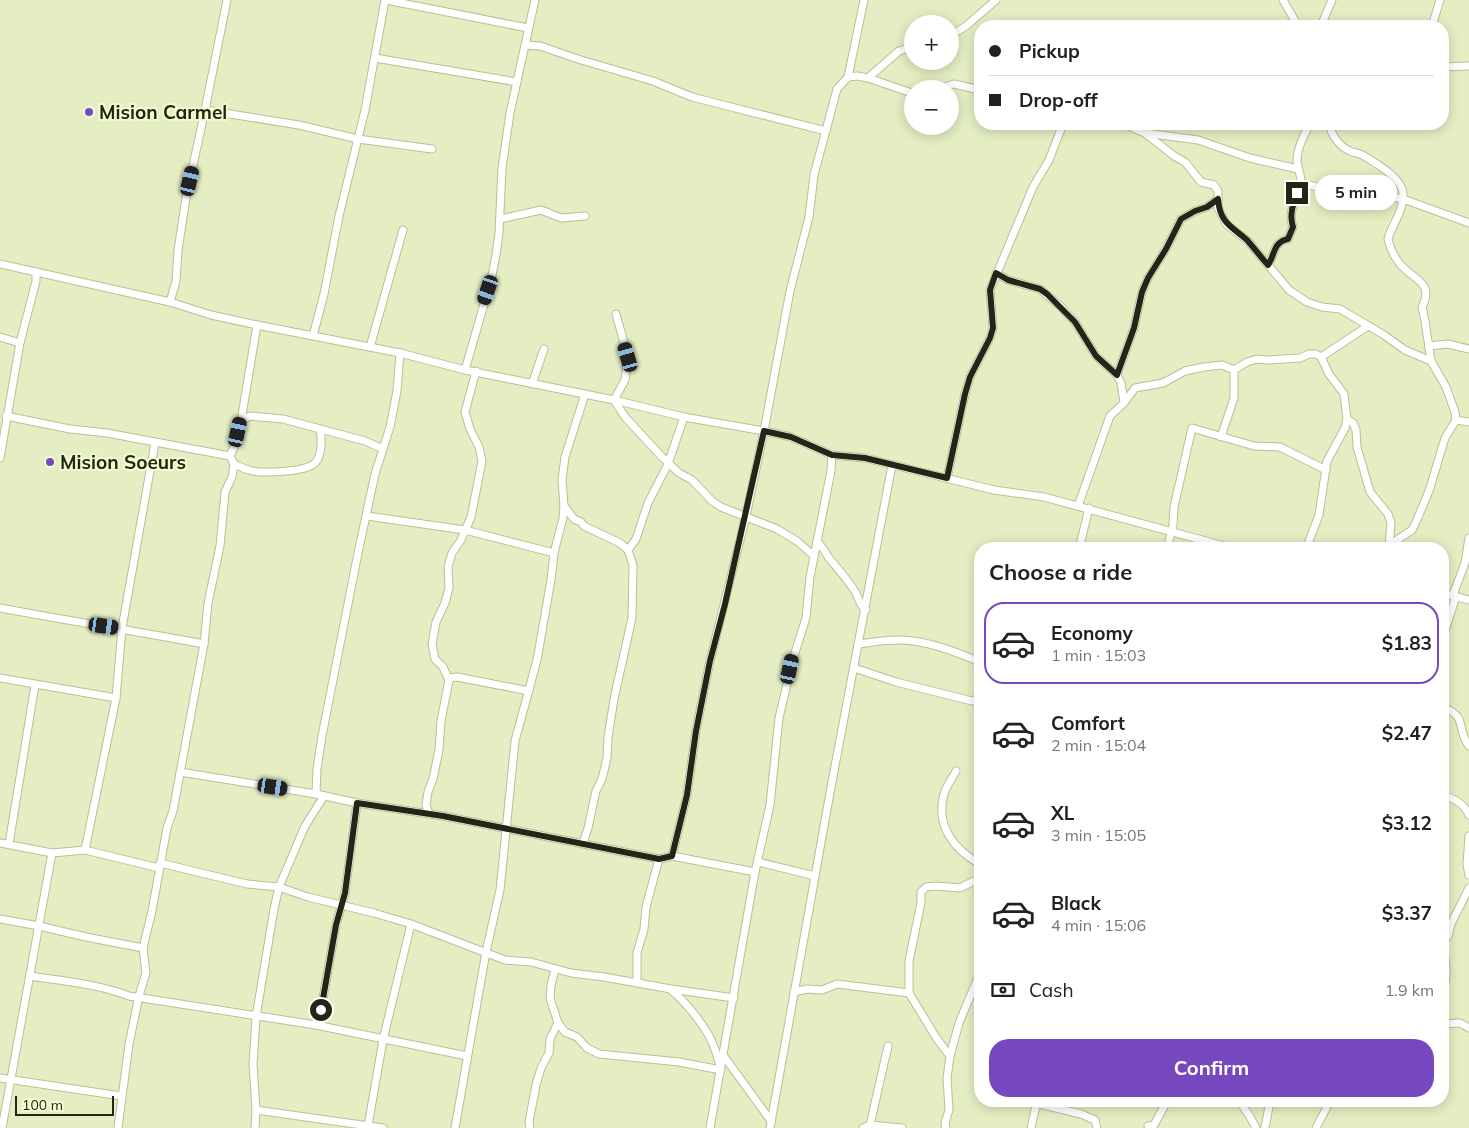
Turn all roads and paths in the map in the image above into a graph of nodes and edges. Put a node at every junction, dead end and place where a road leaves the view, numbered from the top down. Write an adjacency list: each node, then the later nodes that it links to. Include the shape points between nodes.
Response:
1 (227, 0): 25 (street)
2 (386, 0): 12 (street); 16 (street)
3 (535, 0): 12 (street)
4 (864, 0): 19 (street)
5 (996, 0): 13 (street)
6 (1284, 0): 9 (street)
7 (1332, 0): 10 (street)
8 (1440, 0): 11 (street)
9 (1295, 20)
10 (1324, 20)
11 (1434, 20)
12 (528, 28): 14 (street)
13 (959, 30)
14 (525, 45): 21 (street); 30 (street, via 540,46 653,81 692,97)
15 (904, 49): 20 (street)
16 (375, 58): 21 (street); 32 (street)
17 (1449, 66): 18 (street)
18 (1469, 66)
19 (848, 77): 20 (street); 30 (street, via 837,89)
20 (868, 78): 24 (street)
21 (517, 82): 39 (street, via 502,168)
22 (959, 85): 23 (street)
23 (974, 89)
24 (904, 90)
25 (205, 110): 32 (street, via 298,125); 46 (street, via 186,198 176,281)
26 (1060, 130): 45 (street)
27 (1138, 130): 31 (street)
28 (1307, 130): 34 (street, via 1298,150)
29 (1331, 130): 37 (street, via 1345,148 1364,155 1392,175 1402,188)
30 (826, 131): 75 (street, via 790,291)
31 (1145, 133): 34 (street, via 1198,140 1250,158); 36 (street, via 1185,162 1201,182 1214,185)
32 (358, 139): 33 (street); 50 (street)
33 (432, 149)
34 (1298, 169): 35 (street)
35 (1301, 183): 37 (street, via 1350,195 1370,193); 43 (street, via 1291,210 1293,227 1288,239 1274,248)
36 (1218, 199): 43 (street, via 1218,208 1227,225); 63 (street, via 1181,219 1142,292 1134,328)
37 (1403, 200): 40 (street); 53 (street, via 1388,239 1398,263 1427,291 1422,307)
38 (585, 216): 39 (street, via 561,218 541,210)
39 (500, 219): 60 (street, via 491,280)
40 (1469, 223)
41 (403, 230): 54 (street)
42 (0, 264): 44 (street)
43 (1268, 265): 49 (street, via 1282,283 1307,302 1340,309)
44 (36, 272): 46 (street); 52 (street)
45 (996, 273): 63 (street, via 1047,294 1075,322 1096,356); 86 (street, via 990,290 993,328 967,386)
46 (170, 302): 48 (street)
47 (616, 314): 66 (street, via 628,357 626,380)
48 (257, 325): 50 (street); 72 (street)
49 (1368, 326): 58 (street); 59 (street, via 1405,350)
50 (313, 336): 54 (street)
51 (0, 337): 52 (street)
52 (20, 343): 68 (street)
53 (1429, 346): 56 (street, via 1448,344); 59 (street)
54 (370, 347): 57 (street)
55 (544, 349): 64 (street)
56 (1469, 349)
57 (400, 352): 60 (street); 78 (street, via 397,391)
58 (1321, 357): 61 (street, via 1316,354 1257,359); 70 (street, via 1344,394)
59 (1431, 360): 71 (street, via 1446,387)
60 (465, 370): 62 (street)
61 (1234, 370): 67 (street, via 1222,365 1186,371 1163,383 1135,388); 76 (street, via 1234,398)
62 (476, 371): 64 (street); 92 (street, via 465,412 482,461 471,517)
63 (1117, 375): 67 (street)
64 (532, 384): 65 (street)
65 (585, 394): 66 (street); 87 (street, via 565,457 562,480)
66 (614, 400): 69 (street); 83 (street, via 625,417)
67 (1124, 403): 88 (street, via 1110,416)
68 (6, 416): 77 (street); 81 (street)
69 (684, 417): 75 (street); 83 (street)
70 (1346, 419): 85 (street); 100 (street, via 1354,423 1370,492 1388,514 1391,523)
71 (1456, 420): 73 (street); 101 (street, via 1446,438 1412,530)
72 (241, 421): 74 (street, via 250,416 283,419); 80 (street)
73 (1469, 422)
74 (320, 429): 78 (street); 82 (street, via 320,450 317,462 312,466 273,472 250,471)
75 (764, 431): 79 (street, via 791,437); 91 (street)
76 (1221, 437): 85 (street, via 1254,446 1280,447); 93 (street, via 1192,428 1174,507)
77 (155, 443): 80 (street); 111 (street)
78 (383, 449): 90 (street)
79 (832, 455): 84 (street); 95 (street)
80 (230, 456): 82 (street)
81 (0, 458)
82 (234, 464): 112 (street, via 225,492)
83 (668, 464): 91 (street, via 692,480 721,507); 102 (street, via 648,503 636,539)
84 (892, 465): 86 (street); 109 (street)
85 (1326, 470): 99 (street, via 1319,515)
86 (947, 478): 88 (street)
87 (564, 506): 102 (street, via 584,526); 103 (street)
88 (1078, 506): 89 (street)
89 (1089, 508): 93 (street); 96 (street)
90 (367, 516): 92 (street); 126 (street, via 322,736)
91 (746, 516): 104 (street, via 777,529); 139 (street, via 710,661 687,795)
92 (465, 530): 103 (street); 117 (street, via 448,566 450,588 436,622 432,644 434,659 443,667)
93 (1172, 531): 97 (street); 98 (street)
94 (1469, 538): 106 (street)
95 (818, 542): 104 (street); 109 (street)
96 (1081, 542)
97 (1169, 542)
98 (1210, 542)
99 (1309, 542)
100 (1389, 542)
101 (1394, 542)
102 (628, 550): 135 (street, via 633,565 632,618 614,699 607,758)
103 (554, 553): 119 (street)
104 (814, 556): 142 (street, via 806,618 779,718 770,805)
105 (1449, 594): 106 (street)
106 (1455, 595): 107 (street); 110 (street)
107 (1469, 600)
108 (0, 608): 111 (street)
109 (866, 610): 113 (street)
110 (1449, 616)
111 (122, 628): 112 (street); 120 (street)
112 (204, 644): 125 (street)
113 (858, 644): 114 (street, via 913,641); 115 (street)
114 (974, 659)
115 (854, 668): 121 (street, via 896,682); 146 (street)
116 (0, 678): 118 (street)
117 (449, 680): 119 (street, via 457,677 472,679); 130 (street, via 426,805)
118 (36, 685): 120 (street); 136 (street)
119 (529, 691): 132 (street, via 515,741)
120 (116, 698): 137 (street)
121 (974, 700)
122 (1449, 709): 123 (street, via 1459,716 1463,738)
123 (1469, 746)
124 (956, 771): 141 (street, via 942,801 943,825 956,847)
125 (180, 772): 126 (street); 143 (street)
126 (316, 794): 127 (street)
127 (324, 796): 129 (street); 148 (street, via 304,826)
128 (1449, 798): 131 (street, via 1466,808)
129 (357, 803): 130 (street); 150 (street)
130 (429, 814): 132 (street)
131 (1469, 815)
132 (506, 829): 135 (street); 156 (street, via 500,890)
133 (1469, 836): 145 (street)
134 (0, 843): 136 (street)
135 (583, 843): 140 (street)
136 (9, 844): 138 (street)
137 (85, 850): 138 (street); 143 (street)
138 (52, 853): 153 (street)
139 (672, 856): 140 (street); 144 (street)
140 (659, 859): 159 (street, via 637,953)
141 (974, 861)
142 (758, 862): 144 (street); 146 (street)
143 (160, 865): 148 (street, via 247,884); 155 (street)
144 (755, 872): 165 (street)
145 (1469, 875)
146 (815, 876): 162 (street)
147 (974, 881): 163 (street, via 960,888 926,887 921,892 922,903 909,961)
148 (279, 887): 150 (street); 166 (street)
149 (1469, 888): 154 (street)
150 (341, 906): 152 (street); 169 (street)
151 (0, 919): 153 (street)
152 (411, 924): 156 (street); 171 (street)
153 (39, 926): 155 (street); 158 (street)
154 (1449, 932)
155 (143, 948): 164 (street, via 146,973)
156 (486, 952): 157 (street, via 505,960 531,962); 174 (street)
157 (555, 970): 159 (street); 167 (street, via 550,998)
158 (30, 976): 164 (street); 178 (street)
159 (637, 983): 161 (street)
160 (974, 987): 175 (street)
161 (671, 989): 165 (street); 176 (street, via 706,1029)
162 (794, 992): 163 (street, via 822,990 837,984); 187 (street)
163 (909, 993): 175 (street)
164 (139, 996): 166 (street); 179 (street)
165 (734, 998): 173 (street)
166 (256, 1017): 169 (street); 186 (street, via 253,1064)
167 (558, 1024): 176 (street, via 599,1054); 196 (street, via 550,1038 549,1053 536,1085)
168 (1449, 1024): 170 (street, via 1460,1023)
169 (316, 1025): 171 (street)
170 (1469, 1028)
171 (383, 1040): 174 (street); 189 (street)
172 (888, 1046): 188 (street)
173 (723, 1055): 176 (street); 187 (street)
174 (467, 1056): 195 (street)
175 (950, 1056): 200 (street)
176 (721, 1070): 197 (street)
177 (0, 1078): 178 (street)
178 (11, 1080): 179 (street); 191 (street)
179 (122, 1096): 192 (street)
180 (1036, 1107): 201 (street)
181 (1055, 1107): 202 (street, via 1095,1120)
182 (1164, 1107): 190 (street, via 1154,1125)
183 (1244, 1107): 203 (street)
184 (1269, 1107): 204 (street)
185 (1327, 1107): 205 (street)
186 (256, 1110): 189 (street); 193 (street)
187 (770, 1124)
188 (870, 1125): 198 (street); 199 (street)
189 (368, 1126): 194 (street)
190 (1148, 1126)
191 (2, 1128)
192 (118, 1128)
193 (255, 1128)
194 (383, 1128)
195 (454, 1128)
196 (530, 1128)
197 (710, 1128)
198 (863, 1128)
199 (902, 1128)
200 (946, 1128)
201 (1031, 1128)
202 (1097, 1128)
203 (1256, 1128)
204 (1265, 1128)
205 (1316, 1128)

